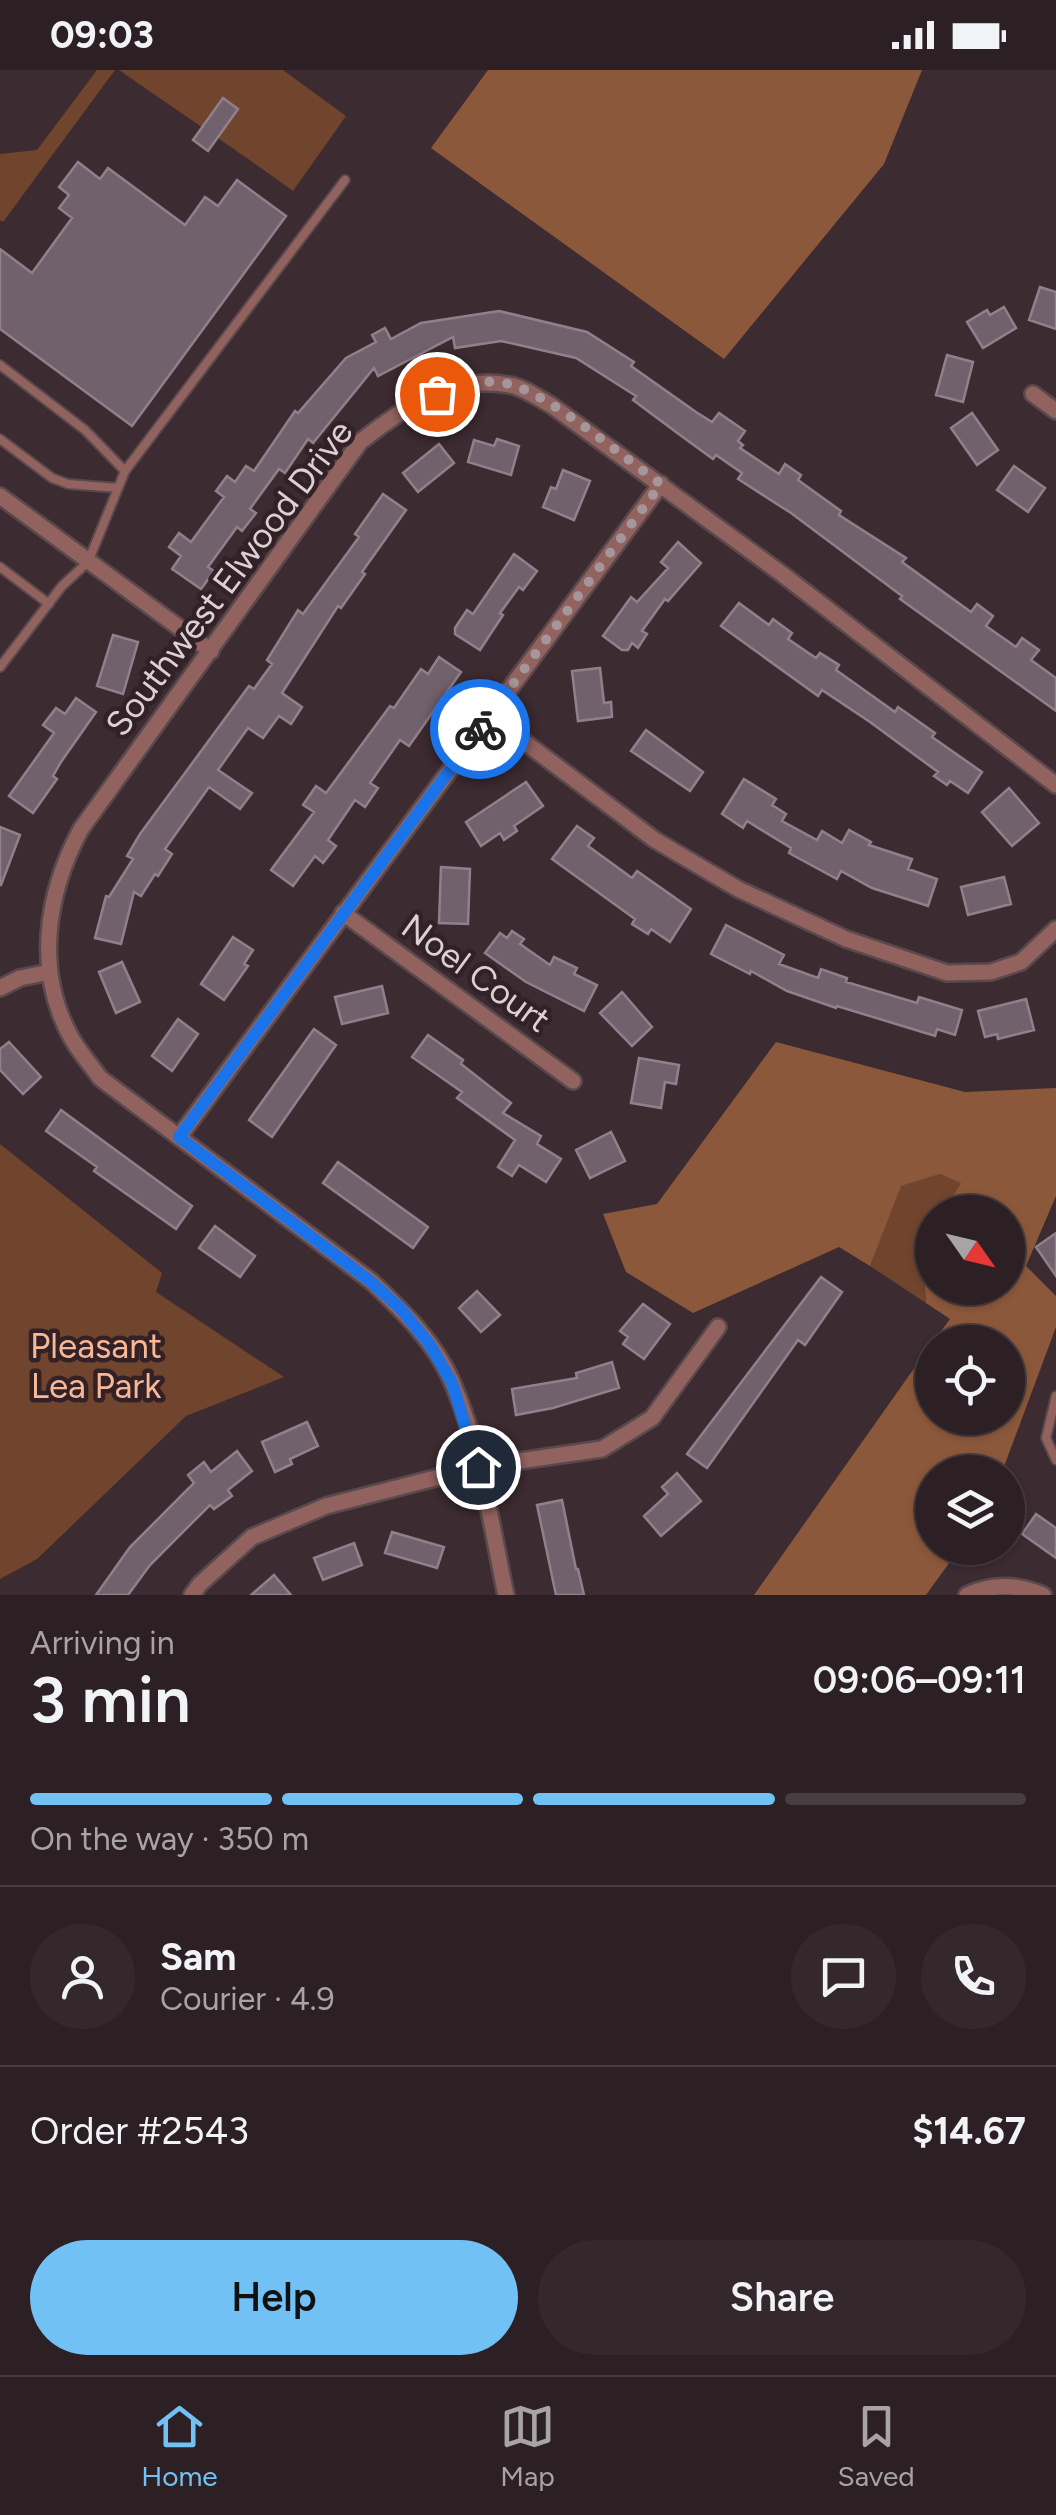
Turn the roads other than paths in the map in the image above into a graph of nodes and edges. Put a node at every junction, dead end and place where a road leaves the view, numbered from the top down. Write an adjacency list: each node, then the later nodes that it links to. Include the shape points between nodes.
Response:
1 (345, 180): 6 (lane)
2 (0, 365): 6 (lane, via 85,430)
3 (1033, 394): 4 (street)
4 (1056, 411)
5 (0, 439): 8 (lane, via 52,478)
6 (124, 471): 8 (lane)
7 (661, 484): 13 (street, Southwest Elwood Drive, via 551,405 512,385 470,382 405,407 360,442); 15 (street); 16 (street, Southwest Elwood Drive)
8 (118, 488): 10 (lane)
9 (0, 496): 10 (street)
10 (88, 562): 12 (lane); 13 (street)
11 (0, 567): 12 (lane)
12 (49, 604): 14 (lane)
13 (211, 651): 19 (street, Southwest Elwood Drive, via 64,860 48,927)
14 (1, 663)
15 (490, 716): 17 (street); 18 (street, via 655,840 738,889 846,938 947,973 991,972 1021,962)
16 (1056, 785)
17 (343, 913): 21 (street, Noel Court); 22 (street)
18 (1056, 930)
19 (50, 972): 20 (street); 22 (street, Southwest Elwood Drive, via 72,1040 100,1078)
20 (0, 988)
21 (573, 1081)
22 (179, 1137): 26 (street, Southwest Elwood Drive, via 401,1309 452,1383)
23 (718, 1327): 26 (street, via 652,1418 602,1449)
24 (1056, 1396): 25 (lane, via 1046,1438)
25 (1056, 1460)
26 (478, 1467): 27 (street, via 326,1506 252,1537); 28 (street, Southwest Elwood Drive)
27 (192, 1595)
28 (506, 1595)
29 (968, 1595): 30 (street, via 1005,1586)
30 (1043, 1595)

